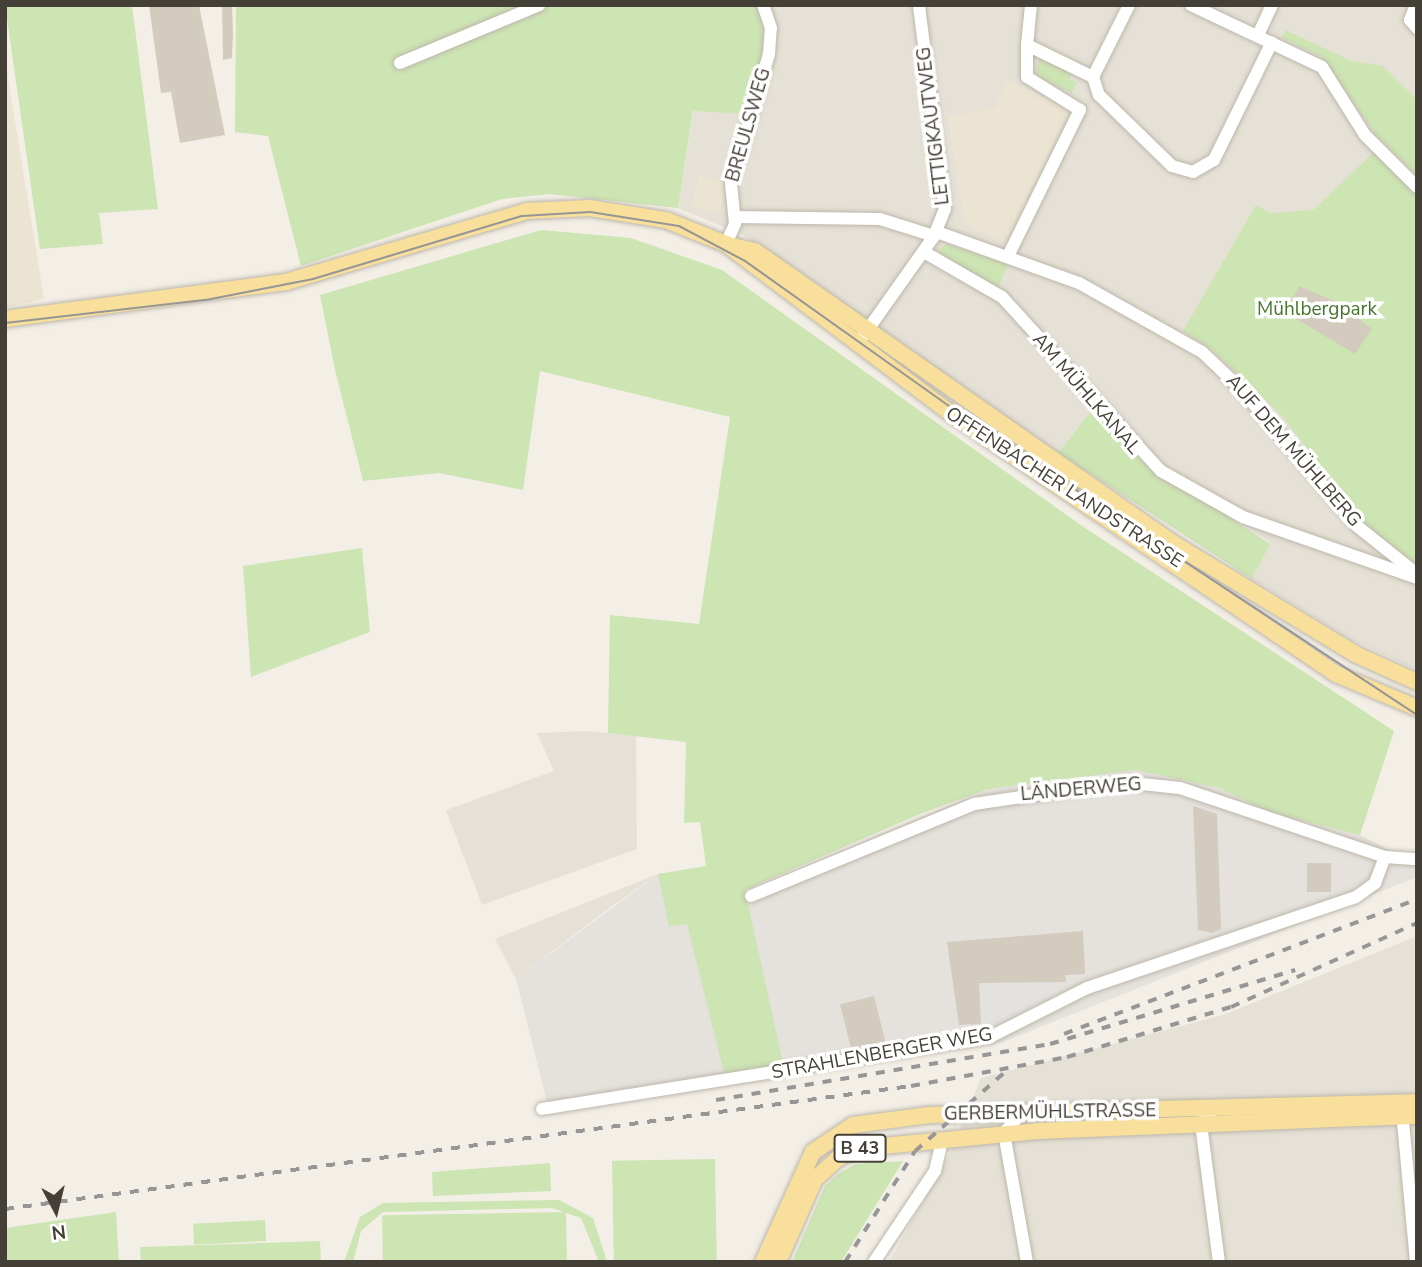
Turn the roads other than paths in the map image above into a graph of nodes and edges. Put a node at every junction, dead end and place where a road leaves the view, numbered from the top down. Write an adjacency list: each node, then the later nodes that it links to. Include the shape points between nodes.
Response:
1 (539, 5): 13 (street)
2 (763, 5): 16 (street, BREULSWEG, via 771,28 769,54 731,183)
3 (919, 5): 17 (street, LETTIGKAUTWEG, via 946,192)
4 (1031, 5): 12 (street)
5 (1129, 5): 14 (street)
6 (1191, 5): 10 (street)
7 (1272, 5): 10 (street)
8 (1416, 5): 9 (street, via 1410,20)
9 (1417, 28)
10 (1258, 36): 11 (street)
11 (1272, 42): 14 (street, via 1214,160 1193,172 1172,166 1099,95); 15 (street, via 1322,67 1366,135)
12 (1027, 45): 14 (street); 20 (street, via 1027,77 1080,107)
13 (400, 63)
14 (1093, 77)
15 (1417, 187)
16 (735, 217): 17 (street, AUF DEM MÜHLBERG, via 880,219); 18 (street, BREULSWEG)
17 (935, 234): 19 (street, LETTIGKAUTWEG); 20 (street, AUF DEM MÜHLBERG)
18 (726, 244): 21 (main road, OFFENBACHER LANDSTRASSE, via 646,215 540,209 479,221 286,282); 22 (main road, OFFENBACHER LANDSTRASSE)
19 (924, 252): 22 (street, LETTIGKAUTWEG); 23 (street, AM MÜHLKANAL, via 1002,297 1161,471 1250,520)
20 (1009, 254): 23 (street, AUF DEM MÜHLBERG, via 1126,305 1202,352 1241,389 1357,526)
21 (5, 319)
22 (861, 339): 24 (main road, OFFENBACHER LANDSTRASSE); 25 (main road, OFFENBACHER LANDSTRASSE)
23 (1417, 576)
24 (1255, 594): 25 (main road, via 1246,598); 26 (main road, OFFENBACHER LANDSTRASSE, via 1380,668)
25 (1243, 610): 27 (main road, OFFENBACHER LANDSTRASSE, via 1353,684)
26 (1417, 682)
27 (1417, 708)
28 (1384, 857): 29 (street, LÄNDERWEG); 30 (street, LÄNDERWEG, via 1198,793 1123,782 974,804); 33 (street, STRAHLENBERGER WEG, via 1375,883 1356,897 1077,992 990,1037)
29 (1417, 859)
30 (751, 896)
31 (1415, 1106): 32 (main road, GERBERMÜHLSTRASSE / B 43); 35 (main road, GERBERMÜHLSTRASSE / B 43)
32 (1214, 1108): 34 (main road, GERBERMÜHLSTRASSE / B 43); 37 (street)
33 (542, 1109)
34 (1020, 1115): 36 (main road, GERBERMÜHLSTRASSE / B 43); 38 (street)
35 (1399, 1116): 37 (main road, GERBERMÜHLSTRASSE / B 43); 46 (street)
36 (876, 1120): 40 (main road, via 856,1136); 41 (main road, GERBERMÜHLSTRASSE / B 43, via 837,1131 813,1152)
37 (1201, 1124): 38 (main road, GERBERMÜHLSTRASSE / B 43); 45 (street)
38 (1004, 1133): 39 (main road, GERBERMÜHLSTRASSE / B 43); 44 (street)
39 (942, 1141): 40 (main road, GERBERMÜHLSTRASSE / B 43); 43 (street, via 935,1171)
40 (862, 1147): 42 (main road, GERBERMÜHLSTRASSE / B 43, via 838,1158 815,1179)
41 (763, 1262)
42 (778, 1262)
43 (874, 1262)
44 (1027, 1262)
45 (1219, 1262)
46 (1416, 1262)

